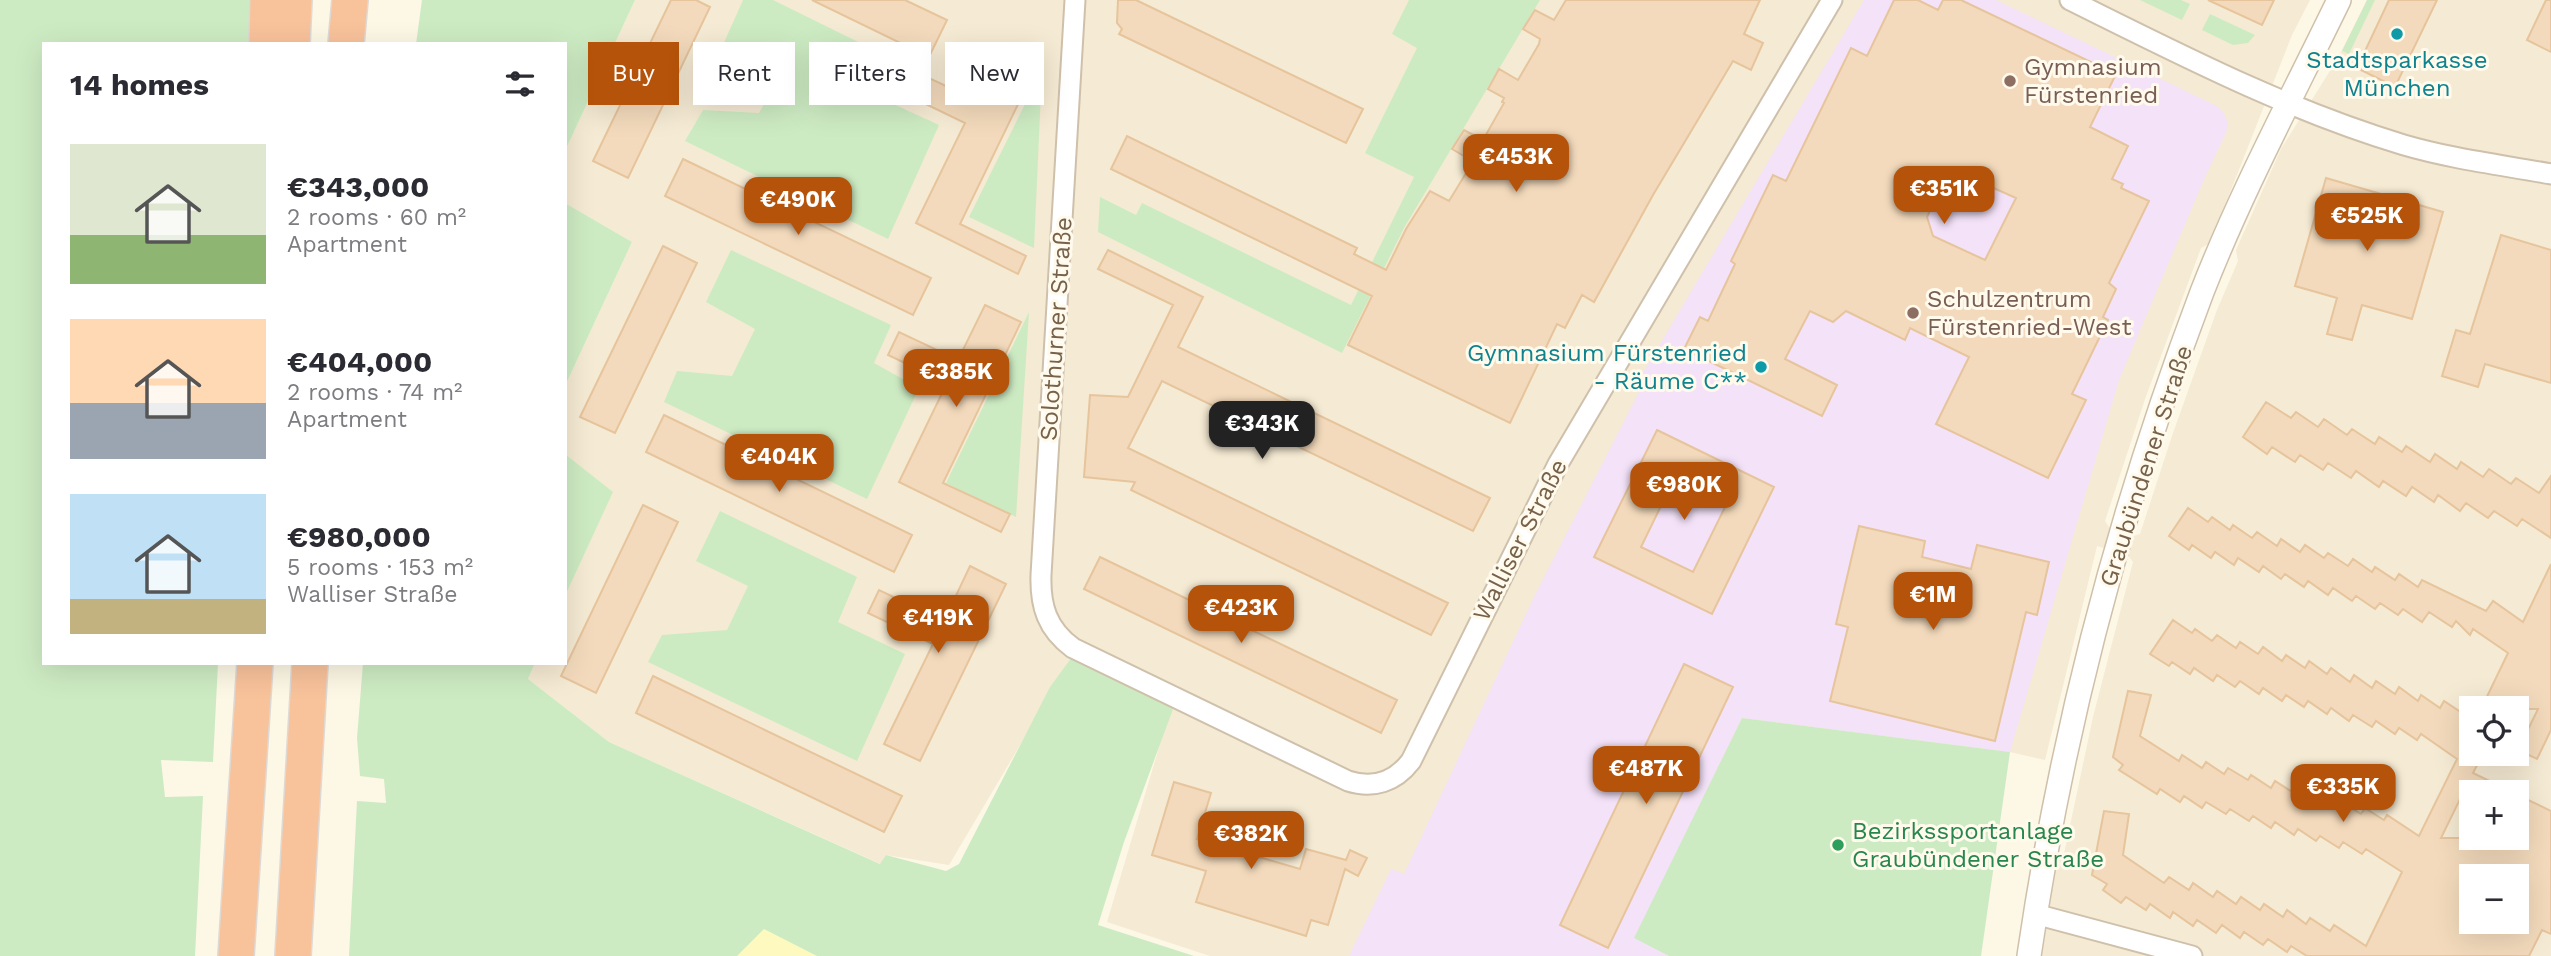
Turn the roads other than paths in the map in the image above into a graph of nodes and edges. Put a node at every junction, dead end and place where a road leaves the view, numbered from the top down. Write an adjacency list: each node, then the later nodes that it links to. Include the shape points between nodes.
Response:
1 (268, 0): 8 (highway)
2 (294, 0): 9 (highway)
3 (350, 0): 10 (highway)
4 (1075, 0): 13 (street, Solothurner Straße, via 1041,587 1051,627)
5 (1832, 0): 13 (street, Walliser Straße, via 1558,464 1411,761 1398,775 1377,784 1348,781)
6 (2070, 0): 11 (street)
7 (2339, 0): 11 (street, Graubündener Straße)
8 (267, 42)
9 (292, 42)
10 (346, 42)
11 (2288, 102): 12 (street, via 2407,146); 16 (street, Graubündener Straße, via 2203,291 2146,453 2075,707)
12 (2551, 174)
13 (1073, 648)
14 (256, 665): 17 (highway)
15 (310, 665): 18 (highway)
16 (2035, 914): 19 (street, Graubündener Straße); 20 (street)
17 (236, 956)
18 (293, 956)
19 (2029, 956)
20 (2192, 956)

